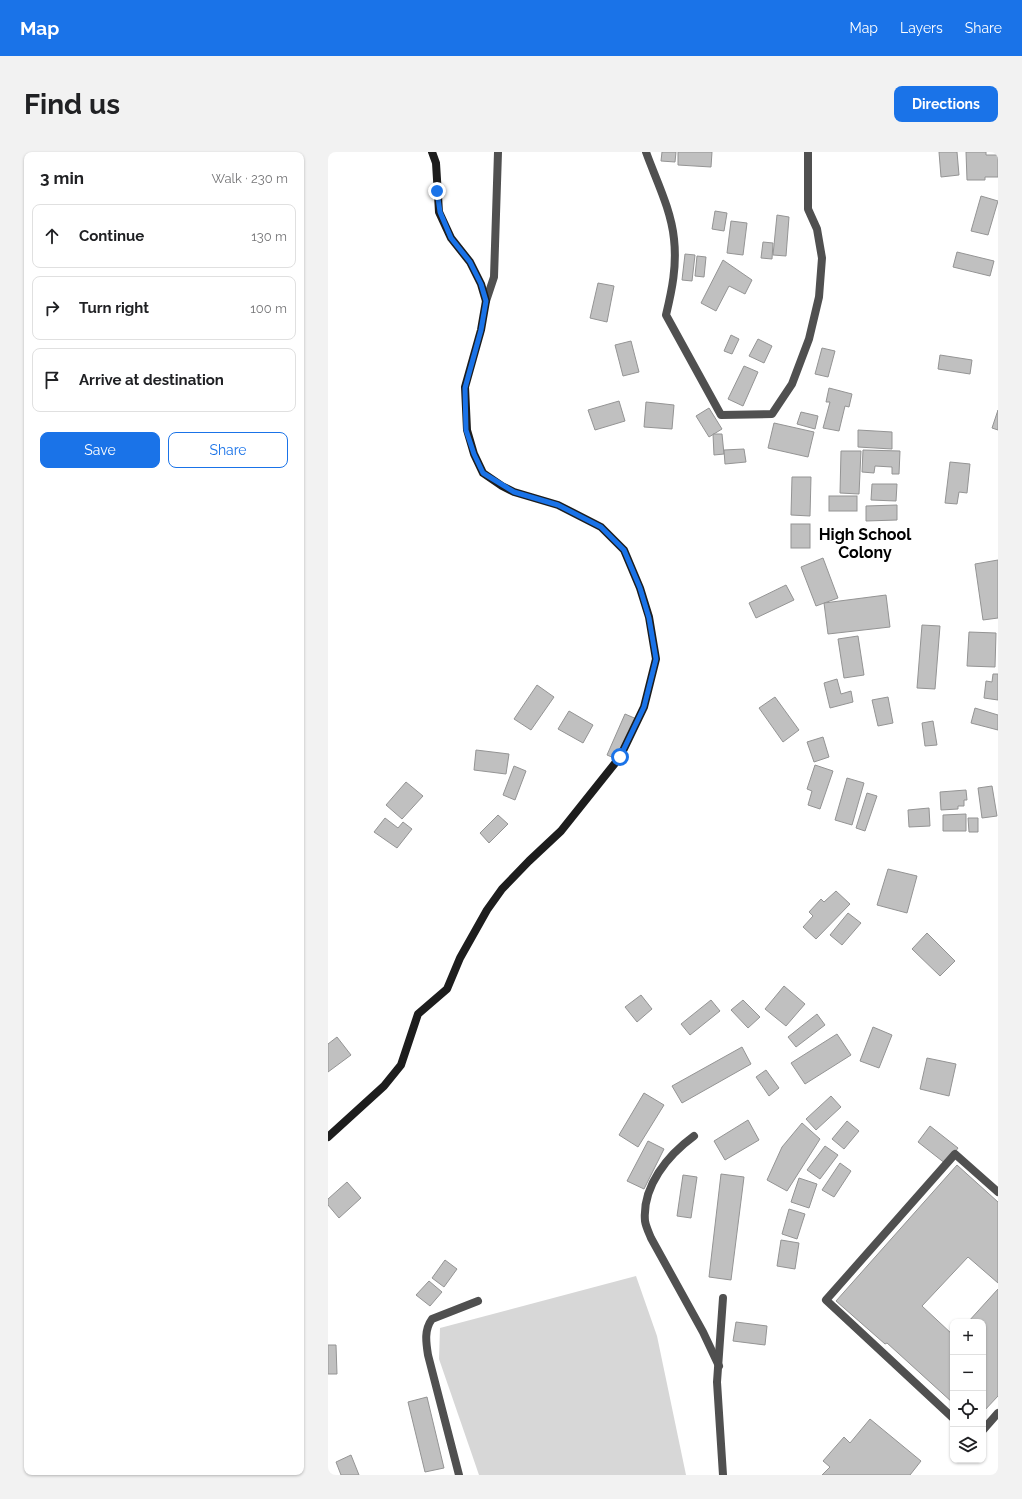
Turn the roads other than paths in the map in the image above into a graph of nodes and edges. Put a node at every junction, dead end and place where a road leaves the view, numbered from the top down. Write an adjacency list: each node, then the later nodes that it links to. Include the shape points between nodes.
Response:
1 (432, 152): 5 (street, via 436,163 440,212 451,238 470,262)
2 (498, 152): 5 (street, via 494,277)
3 (645, 152): 4 (street, via 667,207 674,238 674,274 666,315 721,415 772,414 792,384 809,338 819,297 822,258 817,229 808,209)
4 (808, 152)
5 (486, 301): 7 (street, via 465,388 466,430 483,473 514,492 558,505 601,527 624,550 649,618 656,659 644,707 620,757 561,831 528,861 498,894 460,958 447,989 418,1014 401,1065 384,1086)
6 (694, 1136): 11 (street, via 667,1161 653,1181 646,1202 645,1222)
7 (328, 1137)
8 (998, 1192): 13 (street, via 955,1154 826,1300)
9 (723, 1298): 11 (street)
10 (478, 1301): 15 (street, via 432,1319 427,1325 428,1355)
11 (719, 1366): 16 (street)
12 (998, 1413): 14 (street)
13 (950, 1415)
14 (986, 1427)
15 (459, 1475)
16 (723, 1475)

